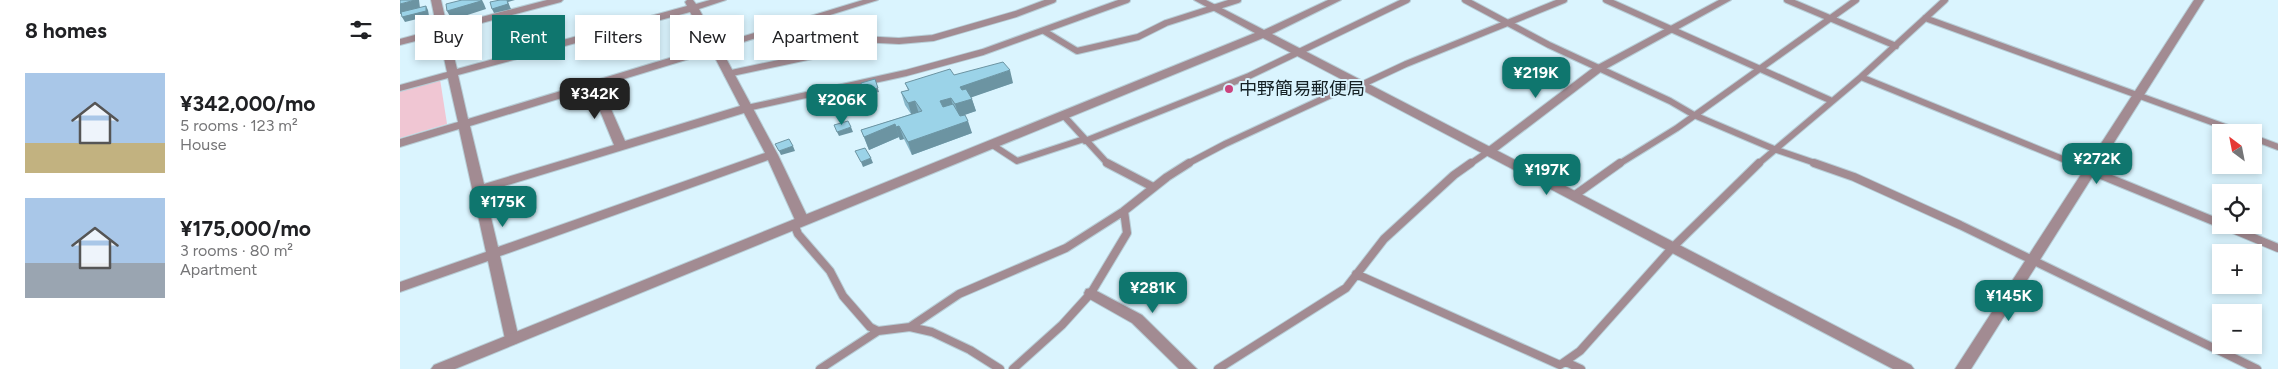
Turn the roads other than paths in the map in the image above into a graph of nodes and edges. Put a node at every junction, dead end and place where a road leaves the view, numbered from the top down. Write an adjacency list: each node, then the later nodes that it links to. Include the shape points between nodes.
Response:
1 (436, 0): 21 (street)
2 (558, 0): 24 (street)
3 (721, 0): 19 (street)
4 (874, 0): 30 (street)
5 (1053, 0): 40 (lane, via 933,38 899,41 860,39 812,56)
6 (1127, 0): 27 (lane)
7 (1199, 0): 20 (street)
8 (1238, 0): 20 (lane)
9 (1336, 0): 28 (street)
10 (1407, 0): 33 (lane)
11 (1465, 0): 25 (lane)
12 (1564, 0): 25 (lane)
13 (1606, 0): 26 (lane)
14 (1726, 0): 26 (street)
15 (1787, 0): 23 (lane)
16 (1856, 0): 23 (lane)
17 (1945, 0): 22 (lane)
18 (2199, 0): 45 (street)
19 (691, 4): 39 (street)
20 (1216, 9): 27 (lane, via 1166,24 1138,37 1077,51); 28 (street)
21 (439, 15)
22 (1925, 18): 32 (lane); 45 (lane)
23 (1830, 19): 32 (lane); 38 (lane)
24 (482, 20)
25 (1510, 23): 37 (lane); 43 (lane)
26 (1671, 30): 37 (street); 38 (lane)
27 (1044, 31): 47 (lane, via 906,74)
28 (1262, 34): 33 (street); 48 (street)
29 (415, 38): 31 (street)
30 (744, 39)
31 (400, 42)
32 (1896, 46): 41 (lane)
33 (1299, 52): 43 (street); 52 (lane, via 1249,76)
34 (450, 60): 39 (street)
35 (674, 60): 42 (street)
36 (720, 60): 40 (street)
37 (1598, 69): 49 (lane); 59 (street)
38 (1761, 69): 46 (lane); 49 (lane)
39 (454, 73): 44 (street); 50 (street)
40 (727, 74): 47 (street)
41 (1861, 77): 46 (lane); 61 (lane)
42 (595, 84): 50 (street); 56 (street)
43 (1359, 84): 59 (street); 62 (lane, via 1211,152)
44 (400, 88)
45 (2138, 96): 51 (lane); 61 (street)
46 (1832, 101): 58 (lane)
47 (747, 108): 56 (street); 60 (street)
48 (1063, 115): 52 (lane); 55 (street)
49 (1694, 115): 58 (lane); 64 (lane)
50 (465, 123): 54 (street); 63 (street)
51 (2217, 124)
52 (1084, 140): 55 (lane, via 1017,161); 62 (lane, via 1115,169)
53 (2262, 141): 57 (lane)
54 (400, 143)
55 (991, 144): 67 (street)
56 (621, 146): 63 (street)
57 (2278, 147)
58 (1774, 149): 69 (lane); 72 (lane, via 1854,177)
59 (1489, 151): 64 (street); 73 (lane, via 1454,175 1415,209 1384,239)
60 (772, 155): 67 (street); 71 (street)
61 (2090, 171): 66 (lane); 72 (street)
62 (1153, 187): 65 (lane)
63 (478, 190): 71 (street)
64 (1575, 195): 69 (street)
65 (1124, 211): 75 (lane, via 1126,233); 76 (lane, via 1066,248 959,294)
66 (2212, 221)
67 (798, 222): 77 (lane, via 798,234 830,270 843,296 870,328); 78 (street)
68 (2244, 234): 70 (lane)
69 (1673, 247): 79 (lane, via 1580,351); 87 (street)
70 (2278, 248)
71 (495, 254): 74 (street); 78 (street)
72 (2032, 259): 88 (street); 89 (lane)
73 (1356, 274): 79 (lane); 85 (lane, via 1346,288)
74 (400, 287)
75 (1091, 293): 83 (lane, via 1062,325); 84 (street, via 1137,319)
76 (910, 327): 77 (lane); 82 (lane, via 932,332)
77 (878, 331): 81 (lane)
78 (512, 339): 80 (street)
79 (1560, 366): 86 (lane)
80 (439, 369)
81 (820, 369)
82 (1000, 369)
83 (1013, 369)
84 (1189, 369)
85 (1218, 369)
86 (1580, 369)
87 (1906, 369)
88 (1963, 369)
89 (2257, 369)

